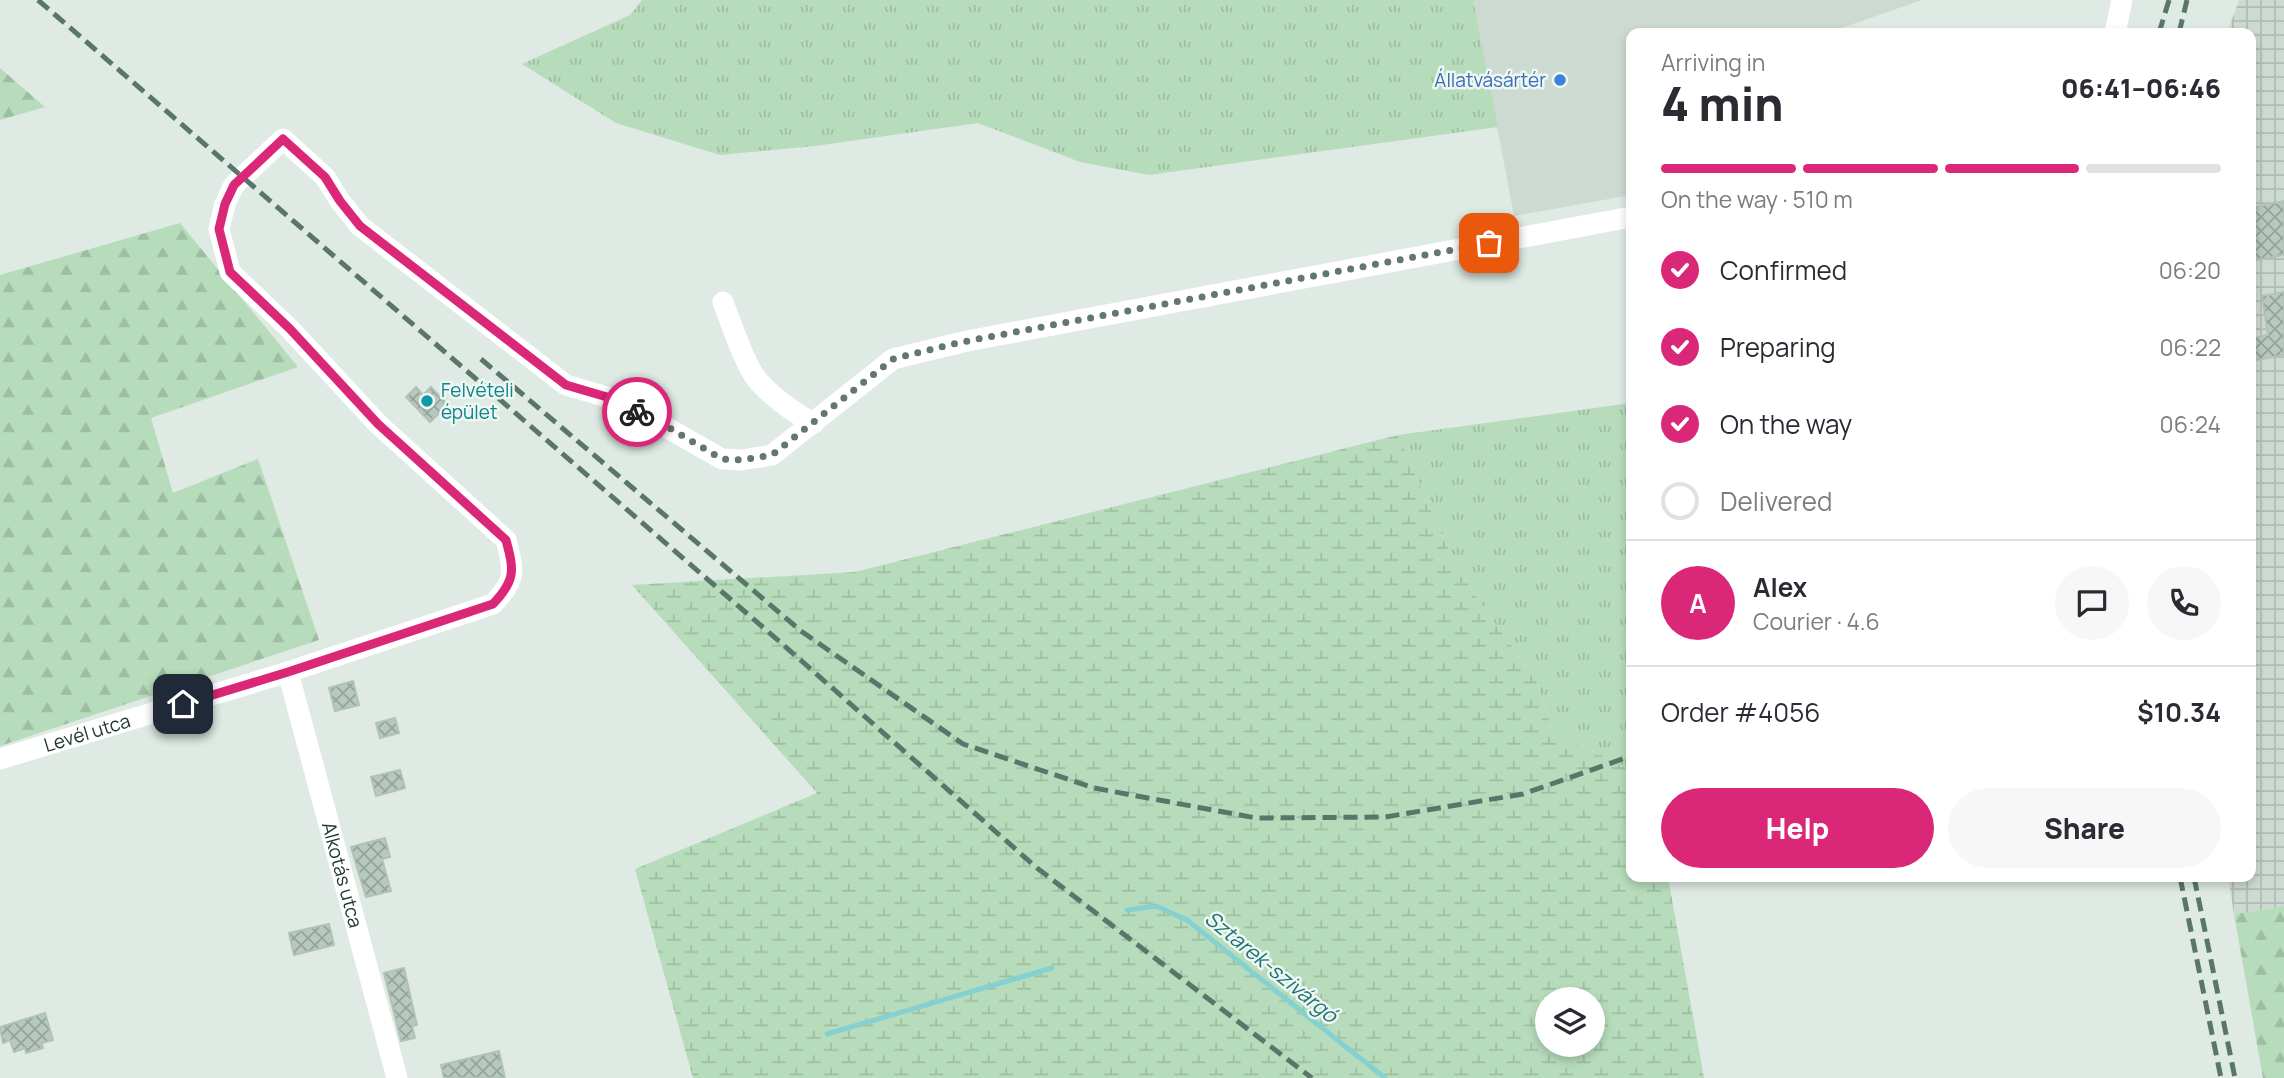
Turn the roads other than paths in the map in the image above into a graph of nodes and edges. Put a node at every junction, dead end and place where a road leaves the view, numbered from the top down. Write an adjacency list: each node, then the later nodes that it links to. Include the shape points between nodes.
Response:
1 (2122, 0): 2 (street)
2 (2116, 28)
3 (1626, 218): 5 (street, via 893,359)
4 (723, 302): 5 (street, via 754,376)
5 (814, 423): 6 (street, Levél utca, via 772,455 722,459 617,402 566,385 360,226 325,177 283,139 234,185 225,204 219,229 230,272 378,424 506,540 513,567 508,588 493,604)
6 (288, 672): 7 (street, Levél utca); 8 (street, Alkotás utca)
7 (0, 760)
8 (397, 1078)

